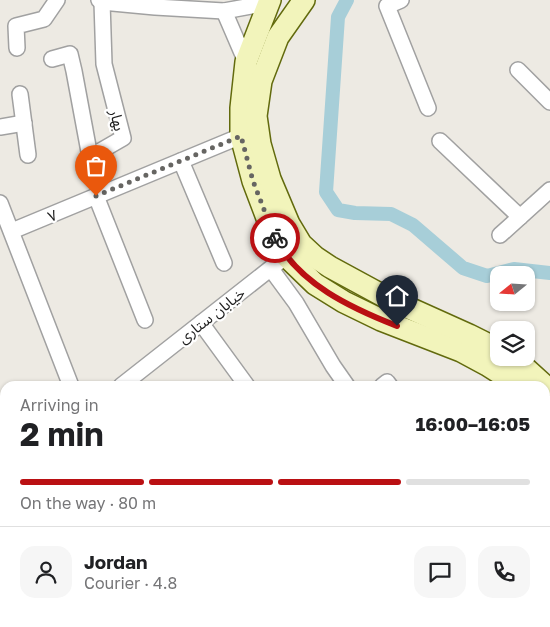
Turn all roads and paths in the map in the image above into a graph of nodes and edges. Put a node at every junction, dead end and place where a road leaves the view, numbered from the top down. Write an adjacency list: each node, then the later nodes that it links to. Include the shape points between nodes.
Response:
1 (57, 0): 7 (street, via 44,19 16,26)
2 (304, 0): 16 (main road, via 278,37 261,81)
3 (100, 1): 6 (street); 8 (street, بهار, via 104,64 123,138 90,157 70,54)
4 (269, 2): 6 (street); 9 (main road)
5 (394, 3): 13 (street)
6 (224, 11): 9 (street)
7 (17, 48)
8 (52, 59)
9 (246, 62): 16 (main road, via 241,108)
10 (518, 70): 12 (street)
11 (20, 94): 14 (street)
12 (550, 102)
13 (428, 108)
14 (24, 123): 15 (street); 18 (street)
15 (0, 127)
16 (250, 133): 19 (street, ۷); 26 (main road, via 253,181 275,239)
17 (440, 141): 23 (street)
18 (28, 155)
19 (180, 161): 21 (street, ۷); 27 (street)
20 (550, 190): 23 (street)
21 (96, 196): 24 (street, ۷); 28 (street)
22 (0, 203): 24 (street)
23 (520, 217): 25 (street)
24 (12, 232): 32 (street)
25 (500, 235)
26 (286, 256): 29 (street, خیابان ستاری); 30 (main road, via 315,257 389,299); 35 (street, via 296,303); 36 (main road, via 315,284 344,302 461,351)
27 (224, 263)
28 (146, 320)
29 (201, 323): 33 (street, خیابان ستاری); 34 (street)
30 (490, 346)
31 (523, 366): 37 (main road)
32 (70, 381)
33 (126, 381)
34 (243, 381)
35 (344, 381)
36 (512, 381)
37 (540, 381)

